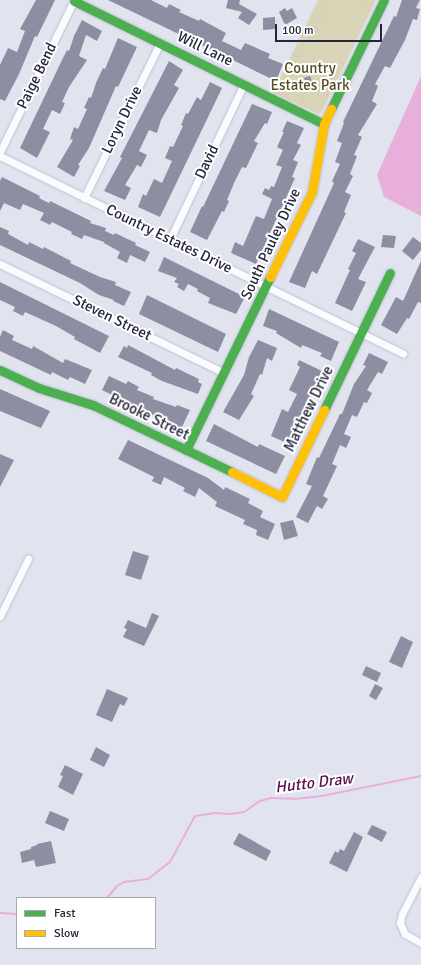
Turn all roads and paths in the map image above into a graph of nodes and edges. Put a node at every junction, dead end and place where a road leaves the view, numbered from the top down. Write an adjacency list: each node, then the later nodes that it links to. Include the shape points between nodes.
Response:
1 (74, 0): 8 (street, Will Lane); 16 (street, Paige Bend)
2 (328, 0): 6 (path)
3 (364, 0): 5 (path)
4 (384, 0): 15 (street, South Pauley Drive)
5 (372, 8)
6 (314, 27): 7 (path); 12 (path)
7 (319, 31)
8 (160, 43): 9 (street, Will Lane); 18 (street, Loryn Drive)
9 (244, 84): 15 (street, Will Lane); 19 (street, David)
10 (314, 86): 13 (path)
11 (307, 88): 14 (path)
12 (278, 94)
13 (329, 95)
14 (299, 104)
15 (324, 124): 22 (street, South Pauley Drive, via 312,192)
16 (0, 152)
17 (0, 156): 18 (street, Country Estates Drive)
18 (84, 198): 19 (street, Country Estates Drive)
19 (170, 239): 22 (street, Country Estates Drive)
20 (0, 264): 26 (street, Steven Street)
21 (390, 273): 23 (street, Matthew Drive)
22 (267, 287): 23 (street, Country Estates Drive); 26 (street, South Pauley Drive)
23 (361, 333): 24 (street, Country Estates Drive); 28 (street, Matthew Drive)
24 (403, 353)
25 (0, 370): 27 (street, Brooke Street, via 39,388 93,405)
26 (224, 373): 27 (street, South Pauley Drive)
27 (186, 450): 28 (street, Brooke Street)
28 (282, 498)
29 (28, 559): 30 (street)
30 (0, 616)
31 (421, 877): 32 (street, via 400,923 405,934)
32 (421, 943)

